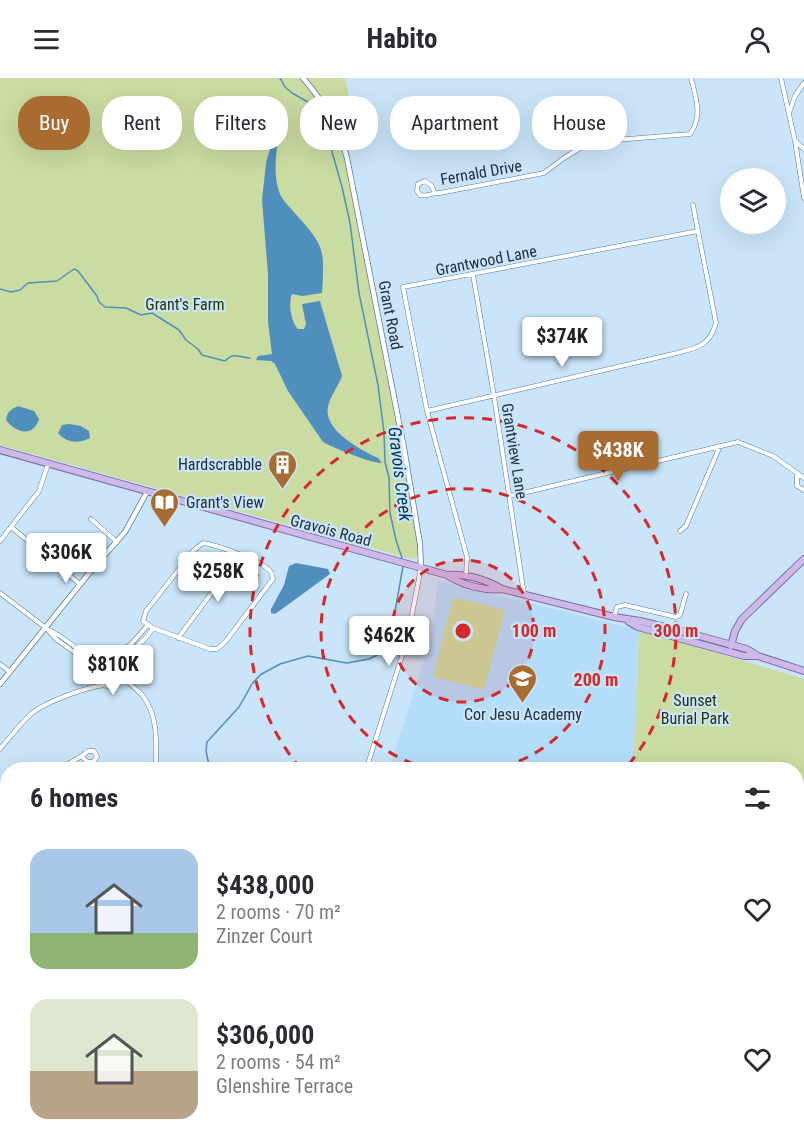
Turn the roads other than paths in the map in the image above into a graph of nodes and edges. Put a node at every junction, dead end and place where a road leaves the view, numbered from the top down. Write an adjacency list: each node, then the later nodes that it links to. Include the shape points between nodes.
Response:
1 (303, 78): 30 (street, Grant Road, via 328,110 348,158 404,448)
2 (691, 78): 8 (street, Fernald Drive, via 698,108 697,125 690,134 590,142 544,173)
3 (781, 78): 5 (street)
4 (804, 83): 5 (street)
5 (789, 114): 6 (street)
6 (795, 141): 7 (street); 9 (street)
7 (804, 149)
8 (434, 192): 8 (street, Fernald Drive, via 425,181 418,184 420,195)
9 (804, 198)
10 (693, 205): 11 (street)
11 (698, 231): 12 (street, Grantwood Lane); 13 (street, via 716,323 704,345)
12 (473, 275): 13 (street, Grantview Lane); 14 (street, Grantwood Lane, via 403,287)
13 (494, 396): 14 (street); 22 (street, Grantview Lane)
14 (427, 411): 32 (street, Grantwood Lane, via 467,557)
15 (721, 446): 18 (street, via 738,442 757,448 785,463); 22 (street); 25 (street, via 686,526)
16 (0, 450): 17 (main road, Gravois Road)
17 (48, 464): 21 (main road, Gravois Road); 24 (street, via 39,491)
18 (796, 475): 19 (street); 20 (street, via 797,486)
19 (804, 478)
20 (804, 490)
21 (147, 492): 27 (street); 30 (main road, Gravois Road)
22 (510, 496): 37 (street, Grantview Lane)
23 (91, 519): 27 (street)
24 (11, 527): 26 (street); 33 (street)
25 (680, 531)
26 (0, 541)
27 (117, 542): 33 (street)
28 (240, 555): 40 (street, via 222,547 200,545 146,610 143,623); 44 (street); 44 (street, via 269,570 273,579 270,584 217,649)
29 (804, 559): 43 (main road, via 748,612)
30 (421, 568): 31 (main road, Gravois Road); 65 (street, via 407,640)
31 (447, 575): 32 (main road, Gravois Road); 34 (main road, Gravois Road, via 456,581)
32 (466, 577): 34 (main road, Gravois Road)
33 (80, 584): 41 (street)
34 (502, 589): 37 (main road, Gravois Road)
35 (0, 592): 41 (street)
36 (686, 594): 38 (street, via 676,617 625,604 617,607)
37 (524, 595): 38 (main road, Gravois Road)
38 (614, 617): 39 (main road, Gravois Road)
39 (626, 620): 45 (main road, Gravois Road); 47 (main road, Gravois Road, via 638,627)
40 (147, 626): 42 (street); 49 (street)
41 (46, 628): 50 (street); 54 (street); 55 (street, via 90,664)
42 (153, 628): 44 (street); 52 (street, via 125,658)
43 (735, 631): 45 (main road); 46 (main road)
44 (178, 638)
45 (719, 641): 46 (main road, Gravois Road)
46 (731, 645): 47 (main road); 48 (main road, Gravois Road)
47 (729, 652): 48 (main road, Gravois Road)
48 (758, 656): 53 (main road, Gravois Road)
49 (110, 662): 50 (street); 52 (street)
50 (103, 663): 55 (street)
51 (0, 664): 54 (street)
52 (120, 671): 57 (street); 58 (street)
53 (804, 671)
54 (10, 672): 56 (street)
55 (96, 674): 59 (street); 60 (street)
56 (0, 684)
57 (115, 684): 58 (street); 59 (street)
58 (128, 684): 64 (street, via 153,713)
59 (104, 685): 60 (street)
60 (89, 687): 61 (street, via 35,711)
61 (0, 749)
62 (83, 758): 63 (street)
63 (70, 762)
64 (156, 762)
65 (369, 762)

